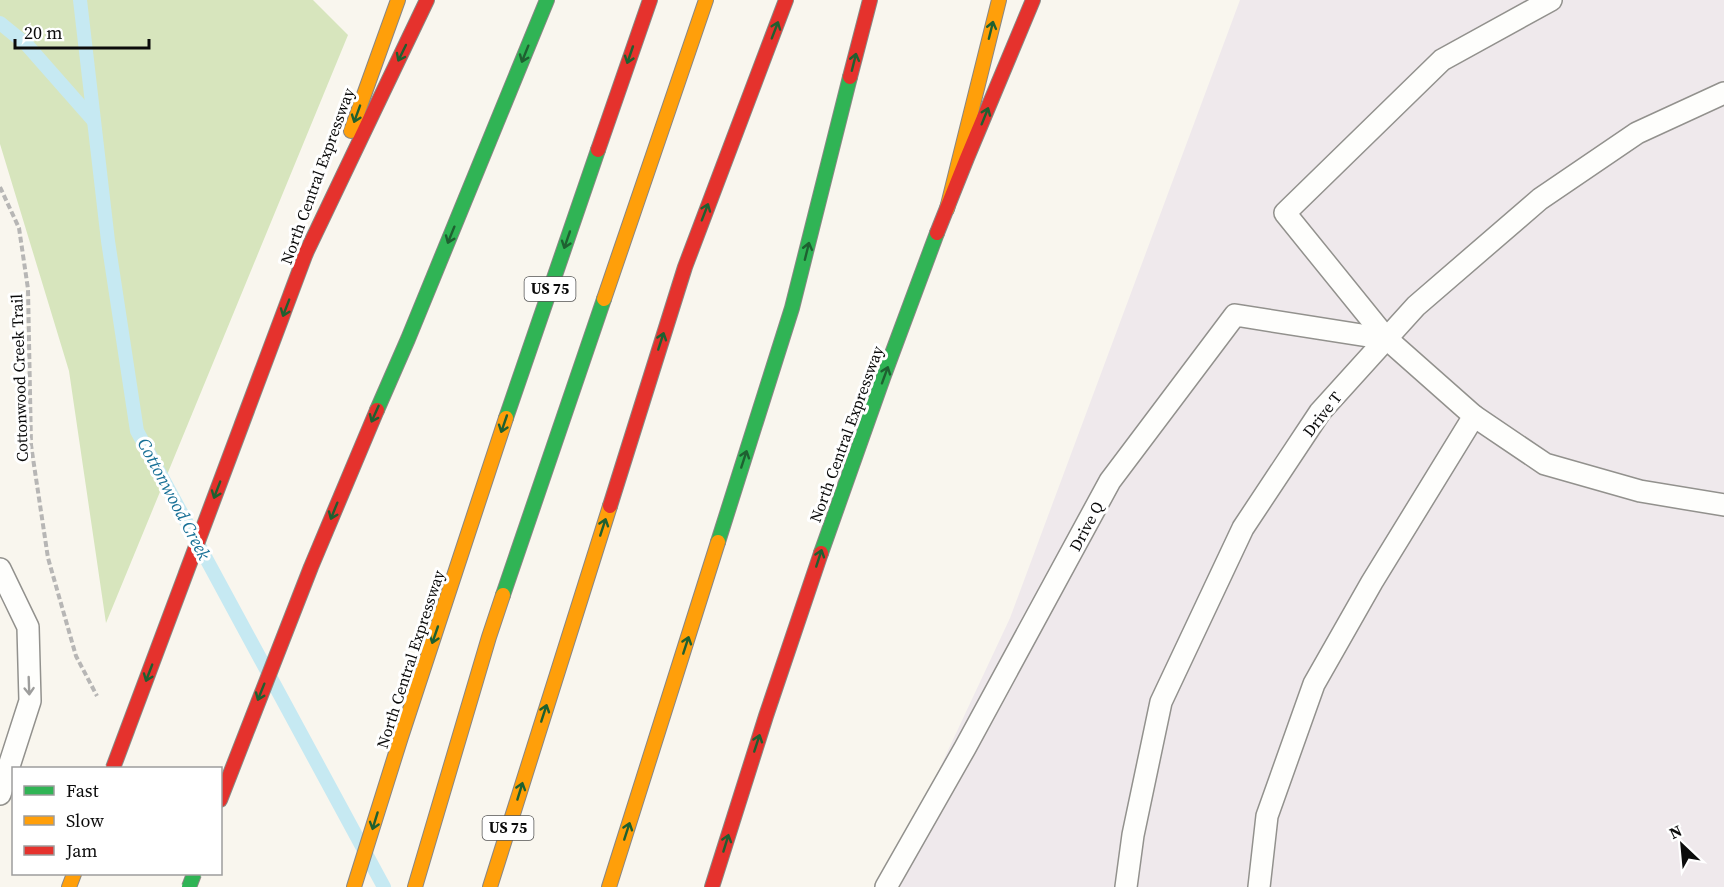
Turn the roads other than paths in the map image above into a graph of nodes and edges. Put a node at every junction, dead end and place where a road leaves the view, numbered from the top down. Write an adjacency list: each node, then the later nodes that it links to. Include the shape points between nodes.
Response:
1 (399, 0): 13 (main road, North Central Expressway, one-way to 13)
2 (427, 0): 13 (main road, one-way to 13)
3 (547, 0): 20 (main road, one-way to 20, via 356,456)
4 (650, 0): 21 (main road, North Central Expressway / US 75, one-way to 21, via 505,422)
5 (706, 0): 22 (main road, via 489,637)
6 (786, 0): 23 (main road, US 75, one-way to 6, via 685,267)
7 (870, 0): 24 (main road, one-way to 7, via 792,308)
8 (999, 0): 12 (main road, one-way to 8)
9 (1033, 0): 12 (main road, North Central Expressway, one-way to 9)
10 (1551, 0): 14 (lane, via 1442,60 1285,213)
11 (1724, 93): 14 (lane, Drive T, via 1637,134 1540,199 1416,306)
12 (946, 209): 25 (main road, North Central Expressway, one-way to 12, via 837,504)
13 (306, 253): 18 (main road, North Central Expressway, one-way to 18, bridge)
14 (1387, 339): 15 (lane); 26 (lane, Drive Q, via 1235,315 1110,481); 27 (lane, Drive T, via 1320,412 1237,539 1161,702)
15 (1474, 416): 16 (lane, via 1545,464 1640,491); 28 (lane, via 1314,684 1268,816)
16 (1724, 505)
17 (0, 569): 19 (lane, one-way to 19, via 28,627 30,701)
18 (113, 767)
19 (0, 794)
20 (222, 795)
21 (354, 887)
22 (415, 887)
23 (490, 887)
24 (609, 887)
25 (712, 887)
26 (886, 887)
27 (1126, 887)
28 (1259, 887)

